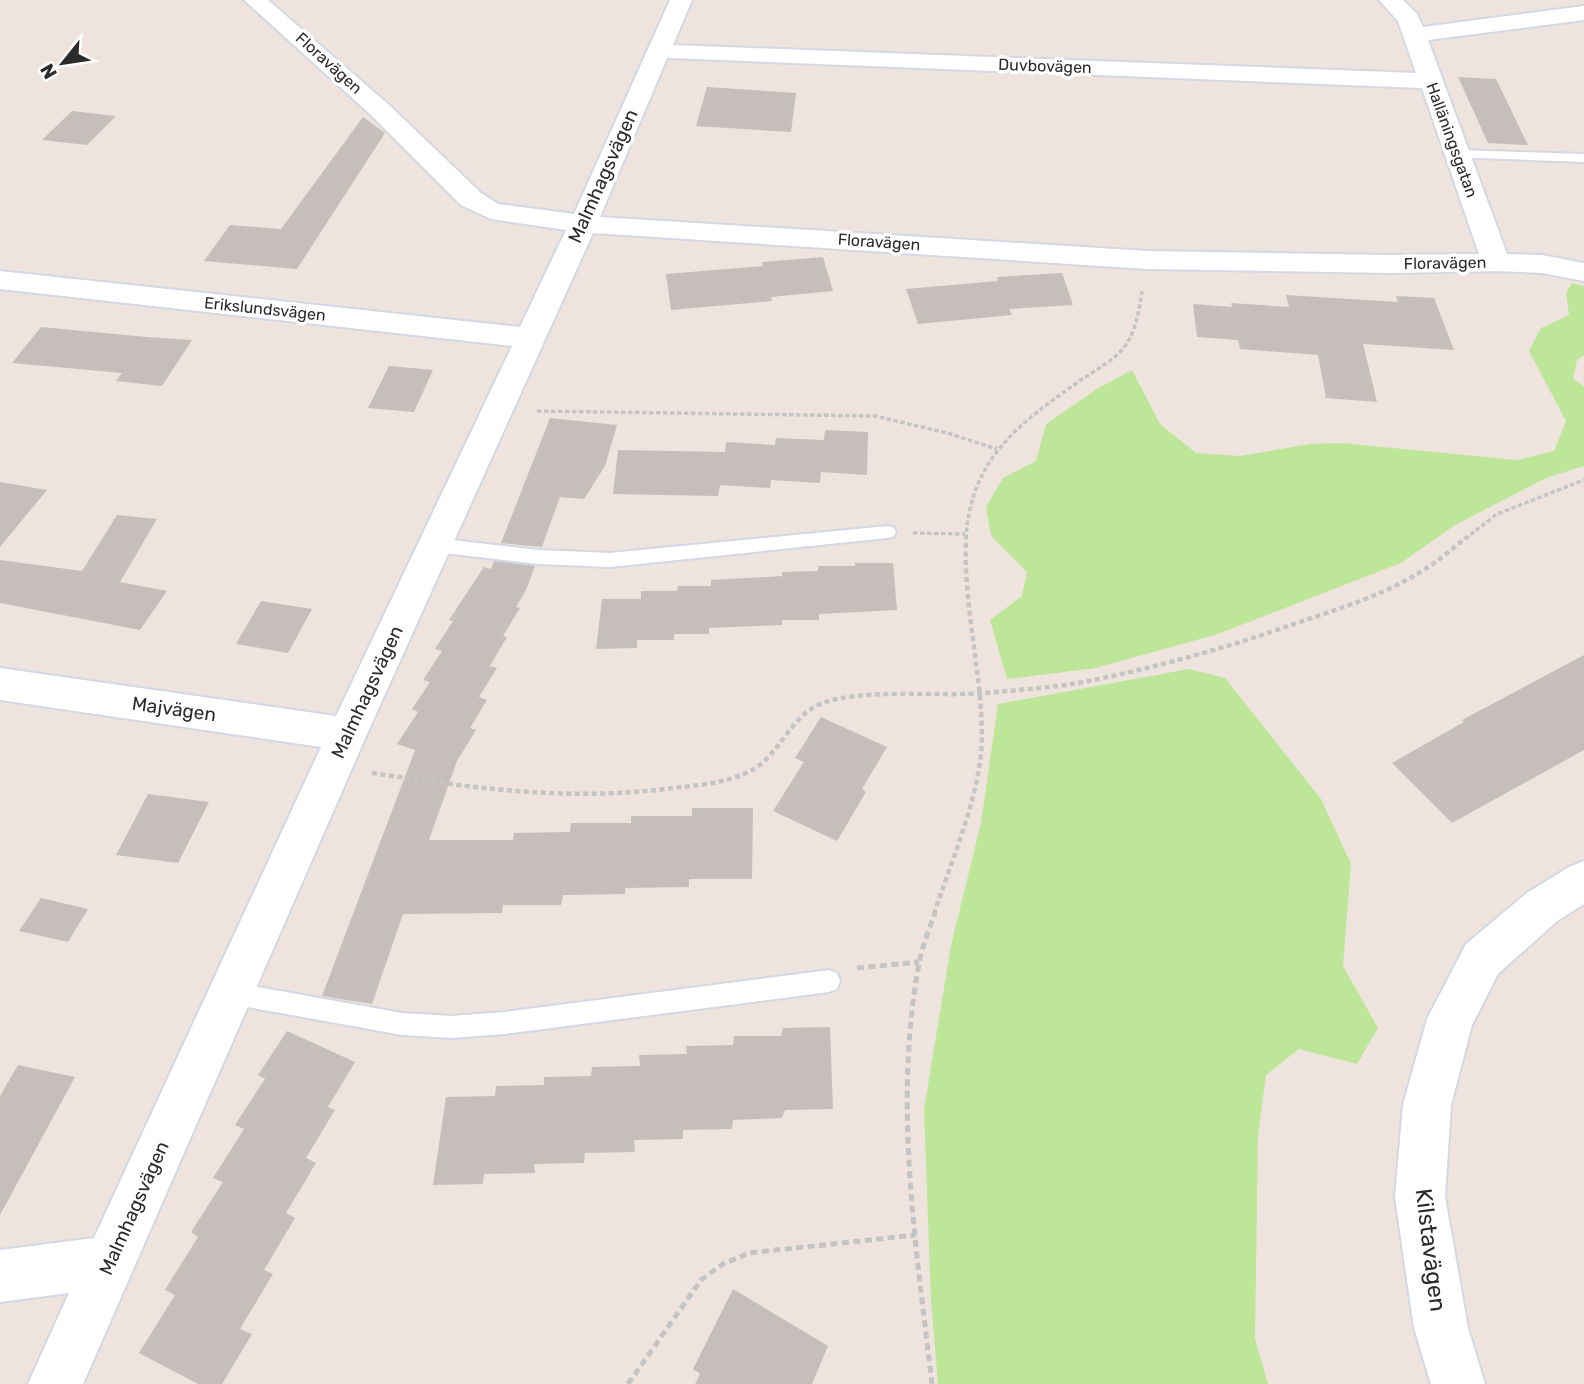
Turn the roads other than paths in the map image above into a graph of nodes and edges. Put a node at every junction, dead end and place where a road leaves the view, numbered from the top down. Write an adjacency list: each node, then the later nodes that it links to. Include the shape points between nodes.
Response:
1 (255, 0): 10 (street, Floravägen, via 379,109 471,199 491,211)
2 (681, 0): 6 (street, Malmhagsvägen)
3 (1390, 0): 5 (street, Halläningsgatan)
4 (1584, 13): 5 (street)
5 (1414, 18): 7 (street, Halläningsgatan)
6 (659, 51): 7 (street, Duvbovägen); 10 (street, Malmhagsvägen)
7 (1430, 81): 8 (street, Halläningsgatan)
8 (1457, 154): 9 (lane); 11 (street, Halläningsgatan)
9 (1584, 158)
10 (583, 224): 11 (street, Floravägen, via 1147,260); 14 (street, Malmhagsvägen)
11 (1496, 262): 12 (street, Floravägen)
12 (1584, 272)
13 (0, 280): 14 (street, Erikslundsvägen)
14 (530, 338): 16 (street, Malmhagsvägen)
15 (887, 532): 16 (lane, via 610,560)
16 (435, 545): 18 (street, Malmhagsvägen)
17 (0, 684): 18 (street, Majvägen)
18 (340, 751): 21 (street, Malmhagsvägen)
19 (1584, 881): 25 (street, Kilstavägen, via 1542,907 1482,959 1450,1019 1427,1105 1420,1197 1441,1328)
20 (829, 981): 21 (lane, via 451,1027 364,1019)
21 (231, 993): 22 (street, Malmhagsvägen)
22 (110, 1262): 23 (street); 24 (street, Malmhagsvägen)
23 (0, 1276)
24 (55, 1384)
25 (1458, 1384)

